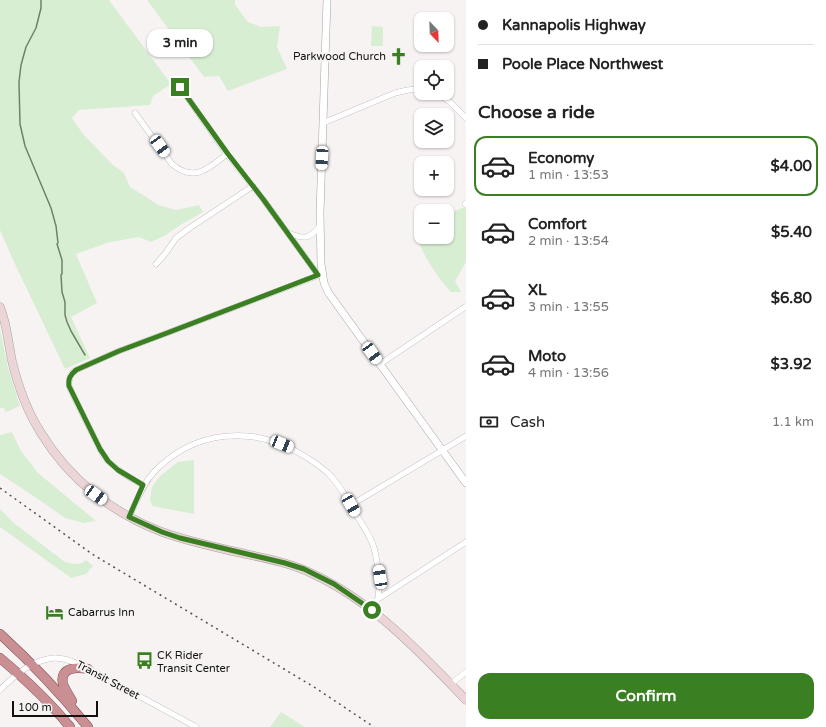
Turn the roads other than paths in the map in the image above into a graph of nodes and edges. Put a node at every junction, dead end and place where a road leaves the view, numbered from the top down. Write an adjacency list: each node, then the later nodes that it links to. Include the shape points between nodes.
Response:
1 (327, 0): 7 (street)
2 (180, 87): 8 (street)
3 (414, 90): 7 (street, via 395,93)
4 (447, 100): 6 (street)
5 (135, 113): 8 (street, via 172,164 184,172 199,172 209,168)
6 (466, 118)
7 (323, 123): 10 (street)
8 (228, 154): 9 (street)
9 (253, 186): 11 (street); 12 (street, via 176,238)
10 (320, 226): 11 (street, via 307,237); 13 (street)
11 (286, 232): 13 (street)
12 (156, 264)
13 (320, 274): 16 (street, via 328,292); 20 (street, via 119,351 72,373 69,386 104,455 118,470)
14 (0, 307): 22 (main road, via 19,386 40,433 81,483 110,506)
15 (465, 307): 16 (street)
16 (380, 364): 18 (street)
17 (466, 436): 18 (street)
18 (443, 451): 19 (street); 21 (street)
19 (466, 483)
20 (143, 485): 21 (street, via 154,471 192,445 228,435 240,435 275,441 313,461 335,481); 22 (street)
21 (351, 505): 24 (street, via 374,547 380,584)
22 (129, 517): 24 (main road, via 180,538 304,569)
23 (466, 542): 24 (street)
24 (373, 603): 31 (main road)
25 (0, 634): 27 (highway)
26 (0, 658): 30 (highway)
27 (32, 664): 28 (street, Transit Street, via 61,658); 30 (street, Transit Street); 34 (highway)
28 (88, 669): 34 (highway, via 72,668 63,676 64,684); 37 (street, Transit Street)
29 (466, 672): 31 (street)
30 (18, 673): 32 (street, Transit Street); 35 (highway)
31 (451, 684): 33 (main road)
32 (0, 690)
33 (466, 700)
34 (81, 718): 36 (highway)
35 (70, 727)
36 (88, 727)
37 (196, 727)

